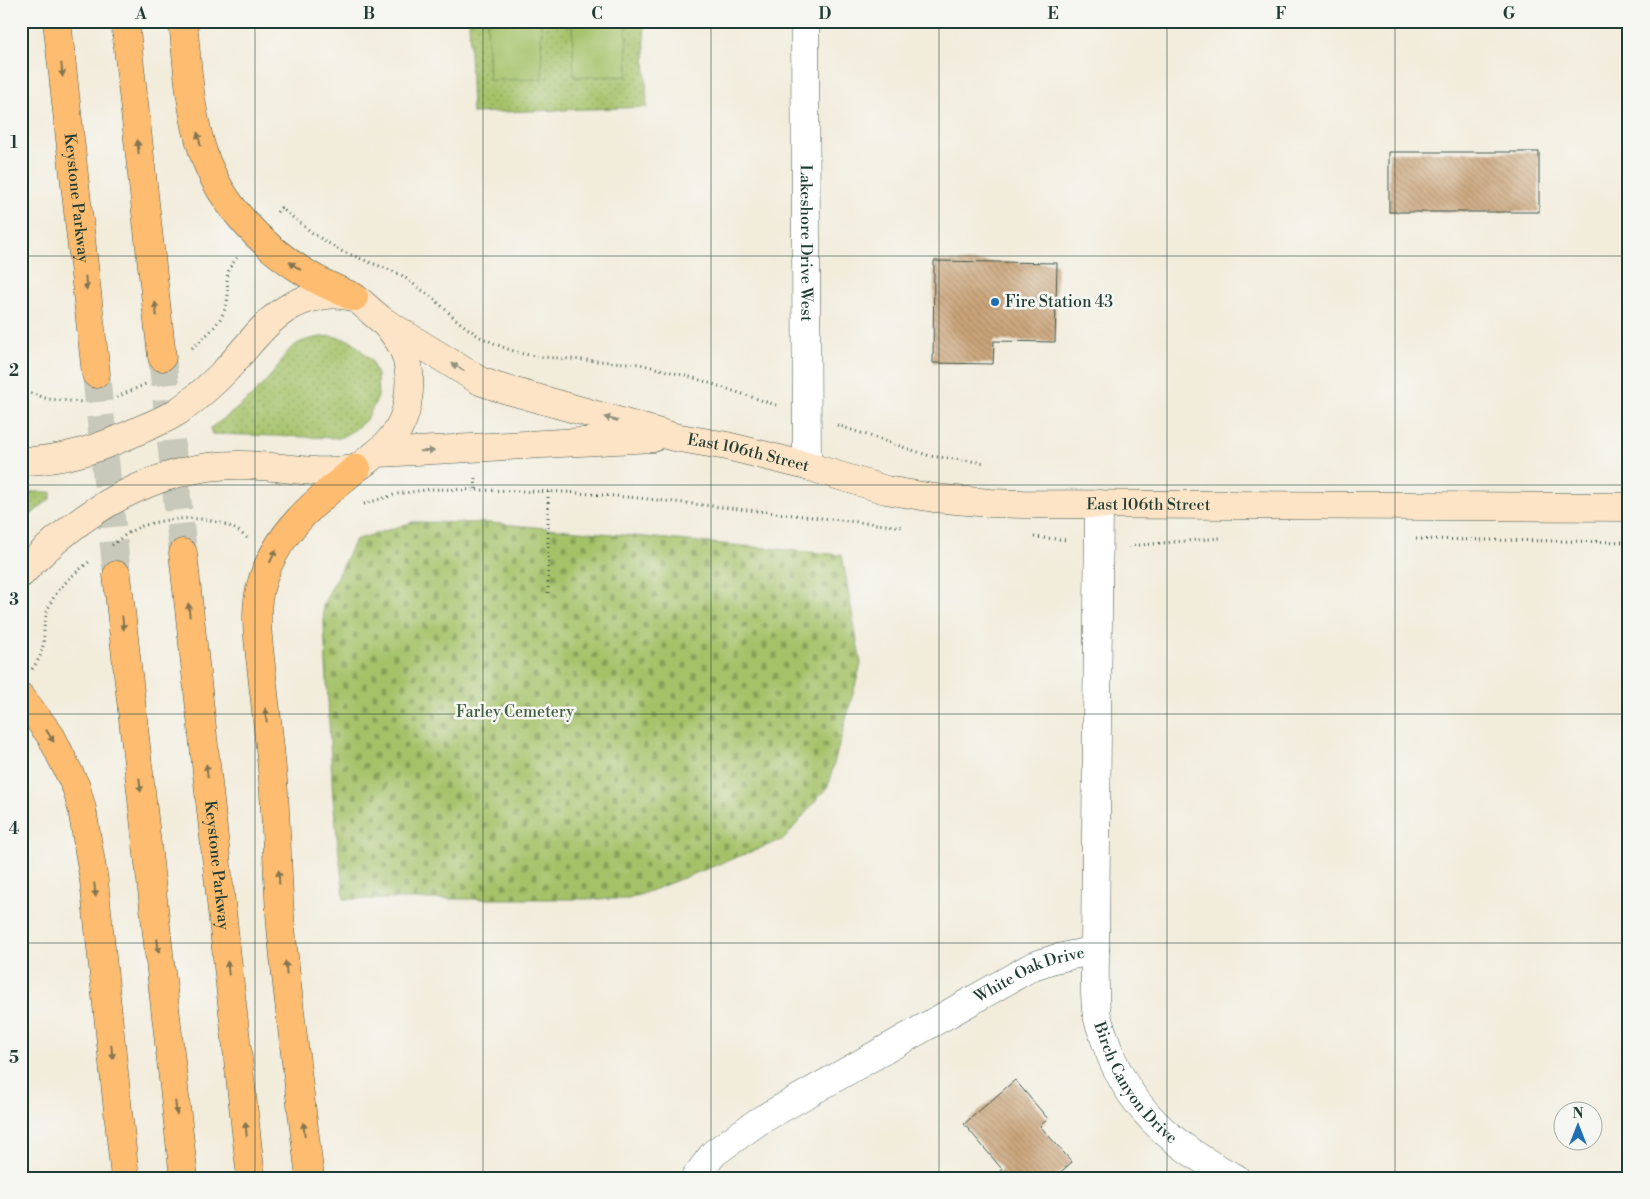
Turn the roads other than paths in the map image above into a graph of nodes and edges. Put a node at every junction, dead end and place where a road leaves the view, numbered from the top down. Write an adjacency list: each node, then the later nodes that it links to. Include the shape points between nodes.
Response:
1 (57, 21): 8 (highway, Keystone Parkway, one-way to 8)
2 (125, 21): 7 (highway, one-way to 2)
3 (183, 21): 5 (highway, one-way to 3, via 310,276 264,242 237,214 219,186 208,166 194,116)
4 (805, 21): 12 (street, Lakeshore Drive West)
5 (354, 297): 6 (street); 11 (street, via 324,295 291,306 275,317 202,393 160,422 86,452 56,459)
6 (383, 321): 9 (street, East 106th Street, one-way to 6, via 480,381); 10 (street, via 401,342 410,379 408,404 398,431)
7 (162, 358)
8 (96, 374)
9 (674, 437): 10 (street, East 106th Street, one-way to 9); 12 (street, East 106th Street)
10 (368, 460): 16 (street, East 106th Street, via 345,470 305,472 261,465 214,466 165,477 102,506 70,528); 23 (highway, one-way to 10, via 281,926 258,605 261,585 272,555 283,537 306,510)
11 (21, 461)
12 (807, 466): 13 (street, East 106th Street, via 886,490 934,498 990,503)
13 (1099, 504): 14 (street, East 106th Street); 19 (street, White Oak Drive)
14 (1629, 507)
15 (183, 553): 22 (highway, Keystone Parkway, one-way to 15)
16 (21, 574)
17 (117, 575): 21 (highway, one-way to 21)
18 (21, 697): 20 (highway, one-way to 20, via 51,736 76,787 82,808 94,881)
19 (1095, 950): 24 (street, White Oak Drive, via 1033,966 759,1121 714,1153); 25 (street, Birch Canyon Drive, via 1096,1009 1109,1052 1127,1089 1150,1119 1184,1149)
20 (125, 1178)
21 (184, 1178)
22 (251, 1178)
23 (310, 1178)
24 (695, 1178)
25 (1236, 1178)

